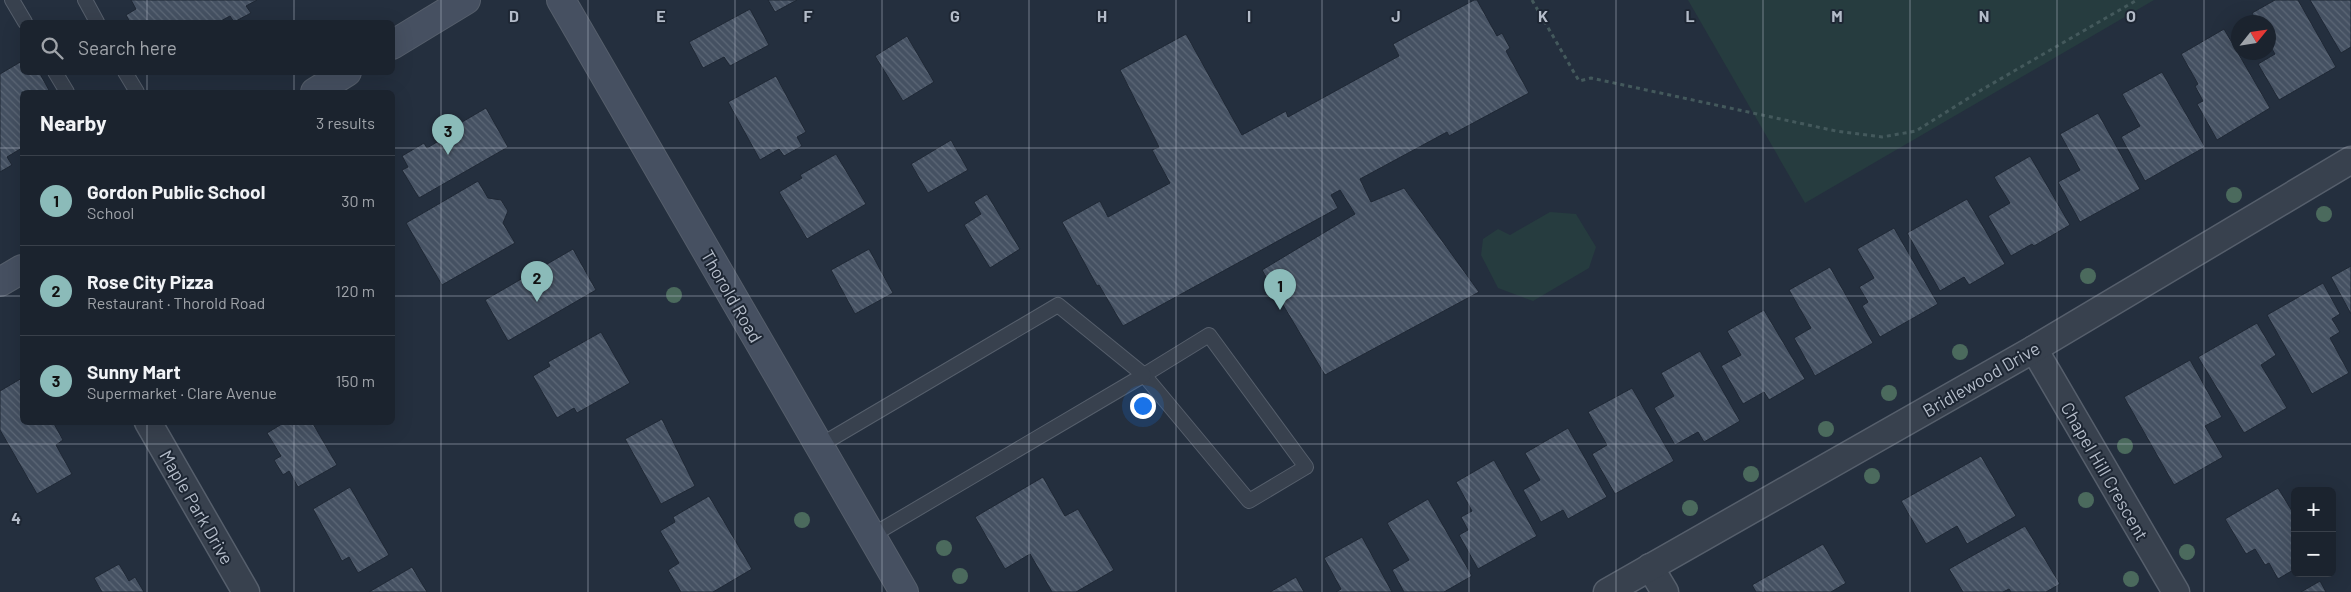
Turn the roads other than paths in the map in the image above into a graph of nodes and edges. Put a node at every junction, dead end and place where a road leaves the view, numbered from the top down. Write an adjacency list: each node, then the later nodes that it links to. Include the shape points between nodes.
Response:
1 (12, 0): 5 (lane)
2 (84, 0): 6 (lane)
3 (466, 0): 7 (street)
4 (561, 0): 20 (street, Thorold Road)
5 (24, 20)
6 (96, 20)
7 (395, 43)
8 (57, 75): 11 (lane)
9 (127, 75): 12 (lane)
10 (342, 75): 13 (street)
11 (66, 90)
12 (136, 90)
13 (317, 90)
14 (2351, 160): 17 (street, Bridlewood Drive)
15 (20, 270): 16 (street)
16 (0, 282)
17 (2034, 349): 22 (street, Bridlewood Drive); 27 (street, Chapel Hill Crescent)
18 (1144, 375): 18 (lane, via 1248,501 1306,467 1209,334); 20 (lane, via 1058,304); 21 (lane)
19 (150, 425): 23 (street, Maple Park Drive)
20 (819, 446): 21 (street, Thorold Road)
21 (871, 536): 24 (street, Thorold Road)
22 (1650, 567): 25 (street, Bridlewood Drive); 26 (street)
23 (246, 592)
24 (904, 592)
25 (1607, 592)
26 (1665, 592)
27 (2176, 592)

